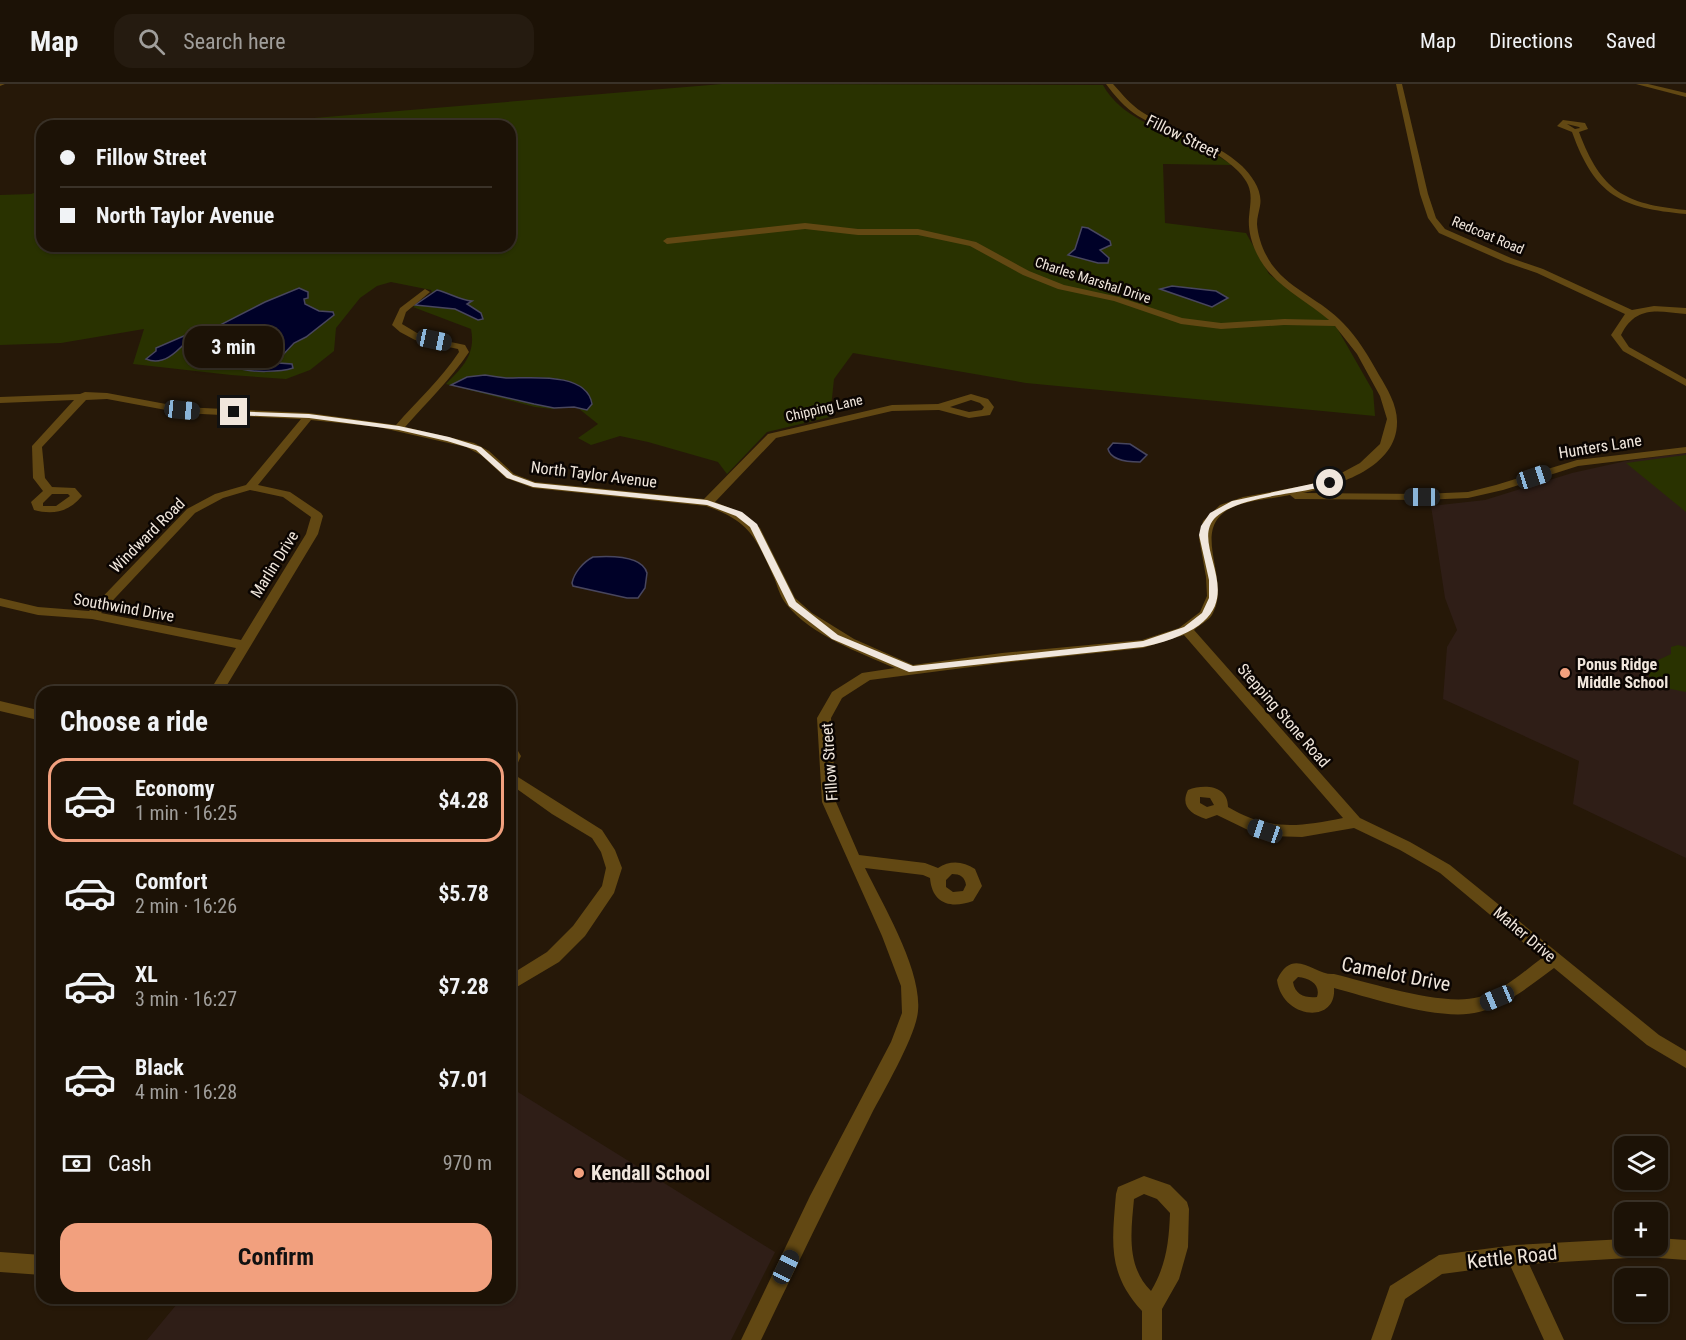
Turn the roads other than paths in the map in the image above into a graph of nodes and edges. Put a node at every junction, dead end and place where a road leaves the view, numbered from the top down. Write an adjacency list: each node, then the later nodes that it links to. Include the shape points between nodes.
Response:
1 (1109, 84): 11 (street, Fillow Street, via 1120,99 1145,119 1210,147 1237,166 1256,195 1254,234 1269,268)
2 (1399, 84): 10 (street, Redcoat Road, via 1424,194 1432,218 1442,231 1540,270)
3 (1640, 84): 4 (street)
4 (1686, 95)
5 (1575, 131): 6 (street, via 1595,175 1607,188 1636,202)
6 (1686, 212)
7 (667, 241): 11 (street, Charles Marshal Drive, via 805,226 858,232 918,232 974,244 1061,287 1116,299 1181,321 1230,326)
8 (425, 292): 17 (street, via 403,310 397,325 416,336 462,347 464,352 450,373)
9 (1686, 311): 10 (street, via 1650,309)
10 (1630, 313): 12 (street, via 1616,335 1626,349)
11 (1339, 323): 19 (street, Fillow Street, via 1376,378 1392,418 1388,441 1382,450)
12 (1686, 383)
13 (85, 395): 14 (street, North Taylor Avenue); 16 (street, North Taylor Avenue, via 200,412); 21 (street, via 37,446 39,478)
14 (0, 399)
15 (939, 407): 24 (street, Chipping Lane, via 892,408 772,436)
16 (309, 416): 17 (street, North Taylor Avenue); 20 (street)
17 (399, 428): 24 (street, North Taylor Avenue, via 478,449 510,476 533,485)
18 (1686, 450): 23 (street, Hunters Lane, via 1577,463 1468,495)
19 (1342, 479): 22 (street, Fillow Street); 23 (street, via 1348,492)
20 (250, 487): 26 (street, Windward Road, via 219,496 191,511); 28 (street, Marlin Drive, via 295,497 317,516 312,534)
21 (49, 491)
22 (1272, 495): 23 (street, Hunters Lane); 27 (street, Fillow Street, via 1225,507 1208,522 1203,541 1214,580 1214,598 1206,615)
23 (1357, 497)
24 (707, 503): 29 (street, North Taylor Avenue, via 739,514 754,526 792,604 835,637)
25 (0, 602): 26 (street, Southwind Drive, via 38,611)
26 (92, 615): 28 (street, Southwind Drive)
27 (1187, 630): 29 (street, Fillow Street, via 1143,644); 35 (street, Stepping Stone Road)
28 (243, 645): 30 (street, Marlin Drive)
29 (912, 669): 36 (street, Fillow Street, via 867,676 837,695 824,718 830,802)
30 (220, 686)
31 (0, 706): 32 (street)
32 (36, 715)
33 (516, 781): 39 (street, via 597,834 614,868 609,888 579,931 553,957)
34 (1219, 809): 35 (street, via 1238,822 1265,831 1296,833)
35 (1356, 822): 38 (street, Maher Drive, via 1445,869)
36 (854, 860): 37 (street, via 925,869); 47 (street, Fillow Street, via 909,986 910,1013 898,1045)
37 (939, 875)
38 (1554, 959): 40 (street, Camelot Drive, via 1497,998 1477,1006 1454,1008); 41 (street, Maher Drive, via 1653,1040)
39 (516, 980)
40 (1324, 982)
41 (1686, 1060)
42 (1686, 1250): 43 (street, Kettle Road, via 1645,1247)
43 (1515, 1255): 49 (street, Kettle Road, via 1439,1265 1397,1293); 50 (street)
44 (0, 1262): 45 (street)
45 (36, 1265)
46 (1152, 1307): 46 (street, via 1169,1279 1178,1247 1180,1209 1163,1192 1144,1185 1125,1194 1124,1261 1133,1285); 48 (street)
47 (751, 1340)
48 (1152, 1340)
49 (1381, 1340)
50 (1554, 1340)

